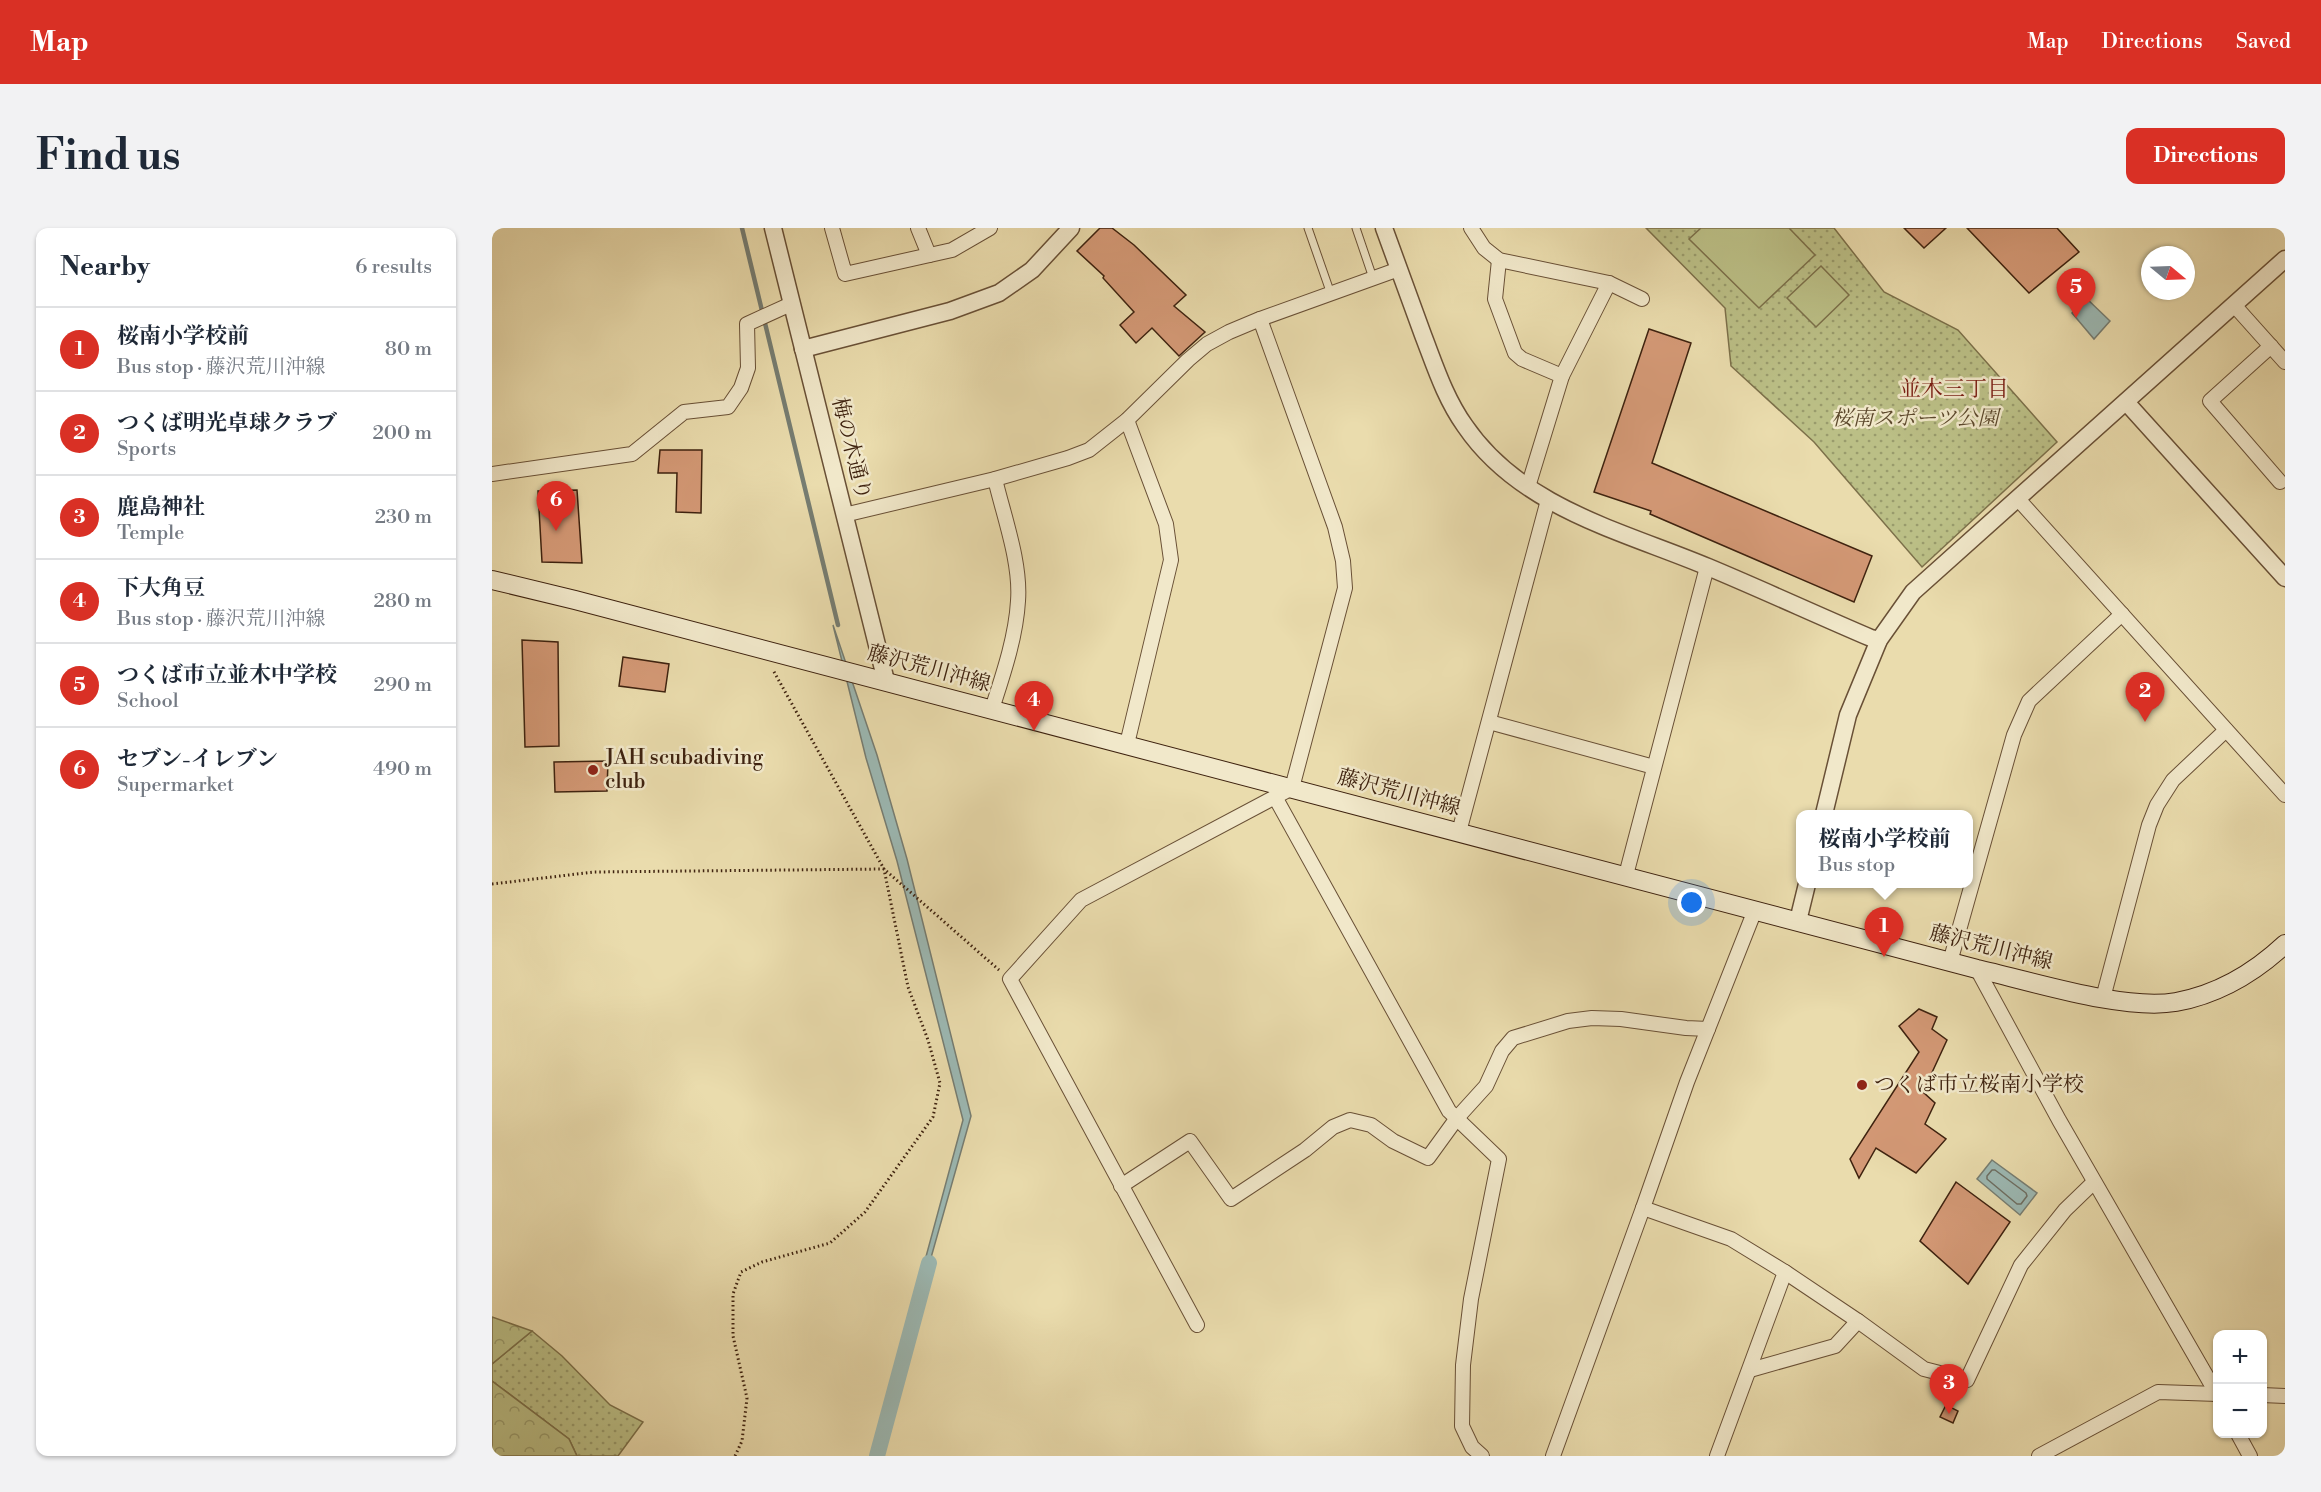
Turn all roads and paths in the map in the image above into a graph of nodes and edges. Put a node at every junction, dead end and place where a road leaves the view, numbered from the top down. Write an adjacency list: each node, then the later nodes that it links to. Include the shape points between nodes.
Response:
1 (773, 228): 19 (street, 梅の木通り)
2 (832, 228): 11 (street, via 845,274)
3 (918, 228): 11 (street)
4 (990, 228): 10 (street)
5 (1071, 228): 23 (street, via 1032,270 999,293 950,311)
6 (1308, 228): 17 (lane)
7 (1356, 228): 15 (lane)
8 (1384, 228): 14 (street)
9 (1471, 228): 13 (street, via 1484,248)
10 (976, 232): 11 (street, via 952,250)
11 (929, 255)
12 (2285, 259): 20 (street)
13 (1499, 260): 16 (street); 25 (street, via 1495,299 1515,353)
14 (1399, 269): 15 (street); 31 (street, via 1445,393 1488,454)
15 (1373, 278): 17 (street)
16 (1609, 283): 18 (street); 25 (street)
17 (1331, 294): 21 (street)
18 (1642, 299)
19 (791, 304): 23 (street, 梅の木通り); 28 (street, via 747,324 748,368 728,407 684,412 632,454)
20 (2234, 305): 22 (street); 26 (street)
21 (1260, 319): 27 (street, via 1207,344); 47 (street, via 1335,527 1345,588)
22 (2271, 346): 24 (street); 30 (street, via 2210,401)
23 (803, 349): 34 (street, 梅の木通り)
24 (2285, 362)
25 (1562, 376): 31 (street)
26 (2126, 402): 32 (street); 36 (street)
27 (1127, 420): 29 (street, via 1089,450); 45 (street, via 1166,524 1171,560)
28 (492, 474)
29 (995, 479): 34 (street); 42 (street, via 1016,570 1018,600)
30 (2280, 482)
31 (1528, 487): 33 (street)
32 (2018, 499): 38 (street); 39 (street, via 1913,592)
33 (1548, 500): 35 (street, via 1592,522); 43 (street)
34 (844, 516): 41 (street, 梅の木通り)
35 (1707, 567): 39 (street); 46 (street)
36 (2285, 578)
37 (492, 580): 40 (main road, 藤沢荒川沖線)
38 (2122, 614): 44 (street); 54 (street, via 2030,701 2014,735)
39 (1879, 640): 50 (street, via 1848,715)
40 (769, 651): 41 (main road, 藤沢荒川沖線); 52 (path, via 770,664)
41 (886, 681): 42 (main road, 藤沢荒川沖線)
42 (992, 709): 45 (main road, 藤沢荒川沖線)
43 (1489, 722): 46 (street); 51 (street)
44 (2226, 730): 48 (street); 64 (street, via 2173,780 2157,805)
45 (1127, 744): 47 (main road, 藤沢荒川沖線)
46 (1654, 767): 53 (street)
47 (1292, 788): 49 (street); 51 (main road, 藤沢荒川沖線)
48 (2285, 795)
49 (1275, 797): 63 (street, via 1081,900); 66 (street, via 1449,1111)
50 (1825, 810)
51 (1459, 832): 53 (main road, 藤沢荒川沖線)
52 (884, 868): 55 (path, via 594,872); 63 (path); 79 (path, via 908,987 940,1083 933,1118 865,1212 830,1243 762,1262 741,1272 733,1294 733,1336 747,1398 742,1441)
53 (1626, 875): 58 (main road, 藤沢荒川沖線)
54 (1973, 880)
55 (492, 884)
56 (1806, 888): 59 (street)
57 (1971, 888): 61 (street)
58 (1755, 910): 59 (main road, 藤沢荒川沖線); 65 (street)
59 (1798, 921): 61 (main road, 藤沢荒川沖線)
60 (2285, 945): 64 (main road, 藤沢荒川沖線, via 2241,979 2212,992 2175,1002)
61 (1950, 962): 62 (main road, 藤沢荒川沖線)
62 (1977, 969): 64 (main road, 藤沢荒川沖線); 67 (street)
63 (1010, 979): 68 (street)
64 (2103, 998)
65 (1708, 1029): 66 (street, via 1592,1018 1513,1038 1502,1051 1486,1086); 69 (street)
66 (1457, 1118): 68 (street, via 1428,1158 1371,1125 1350,1120 1333,1127 1232,1199 1190,1142); 80 (street, via 1499,1159 1471,1299 1463,1365 1461,1426 1472,1447)
67 (2094, 1182): 71 (street, via 2065,1210 2021,1265 1967,1380 1924,1369); 74 (street)
68 (1121, 1186): 72 (street)
69 (1643, 1208): 70 (street, via 1731,1239); 81 (street)
70 (1785, 1272): 71 (street); 73 (street)
71 (1858, 1321): 73 (street, via 1835,1346)
72 (1197, 1325)
73 (1750, 1370): 82 (street)
74 (2213, 1388)
75 (2213, 1395): 83 (street, via 2158,1392)
76 (2267, 1395): 77 (street)
77 (2285, 1396)
78 (2240, 1438): 84 (street)
79 (735, 1456)
80 (1482, 1456)
81 (1553, 1456)
82 (1717, 1456)
83 (2039, 1456)
84 (2250, 1456)

